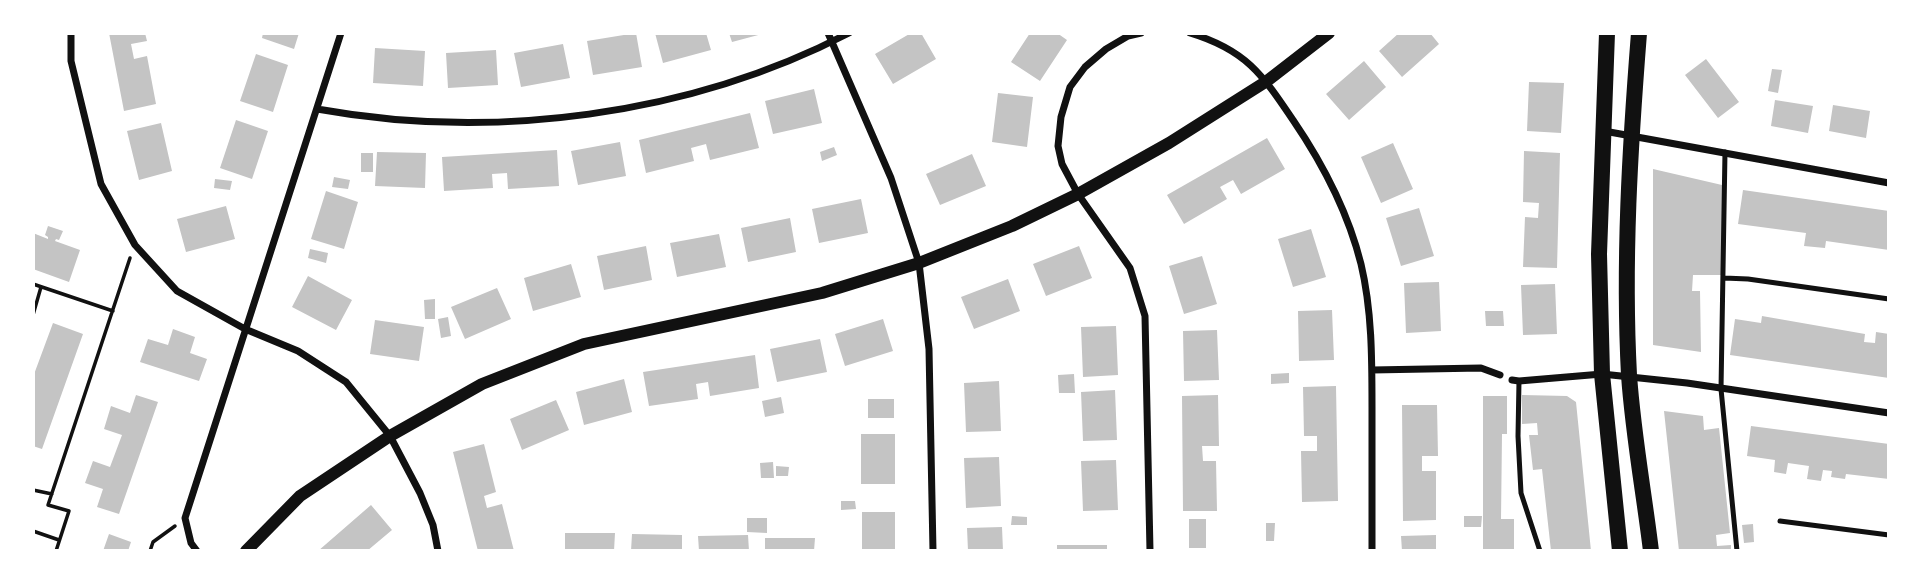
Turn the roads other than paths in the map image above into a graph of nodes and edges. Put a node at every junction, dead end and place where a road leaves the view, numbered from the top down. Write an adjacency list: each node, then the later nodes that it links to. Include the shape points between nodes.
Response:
1 (71, 33): 21 (street, via 71,61 101,184 135,245 177,291)
2 (341, 33): 12 (street)
3 (828, 33): 10 (street)
4 (849, 33): 10 (street)
5 (1141, 33): 17 (street, via 1106,49 1070,87 1058,146)
6 (1190, 33): 11 (street, via 1216,41)
7 (1329, 33): 11 (street)
8 (1607, 33): 13 (main road)
9 (1639, 33): 14 (main road)
10 (832, 42): 12 (street, via 760,73 627,107 566,116 492,122 415,121); 18 (street, via 891,178)
11 (1266, 81): 17 (street); 22 (street, via 1308,142 1348,222 1368,301)
12 (317, 109): 21 (street)
13 (1602, 131): 14 (street); 24 (main road)
14 (1631, 136): 15 (street); 25 (main road)
15 (1725, 152): 16 (street); 19 (lane)
16 (1889, 183)
17 (1078, 194): 18 (street); 36 (street, via 1129,268 1145,316)
18 (919, 263): 29 (street, via 822,293 584,344 482,384); 35 (street, via 929,349)
19 (1724, 278): 20 (lane); 27 (lane)
20 (1889, 299)
21 (245, 329): 29 (street, via 298,351 346,382); 32 (street, via 185,518)
22 (1372, 370): 23 (street, via 1481,368); 37 (street)
23 (1500, 374)
24 (1602, 374): 25 (street); 26 (street); 39 (main road)
25 (1629, 377): 27 (street); 40 (main road)
26 (1516, 381): 38 (lane, via 1521,494)
27 (1721, 389): 28 (street); 41 (lane)
28 (1889, 412)
29 (390, 436): 33 (street, via 300,496); 34 (street, via 433,525)
30 (1780, 521): 31 (lane)
31 (1889, 535)
32 (197, 551)
33 (246, 551)
34 (438, 551)
35 (933, 551)
36 (1150, 551)
37 (1372, 551)
38 (1541, 551)
39 (1620, 551)
40 (1651, 551)
41 (1737, 551)

